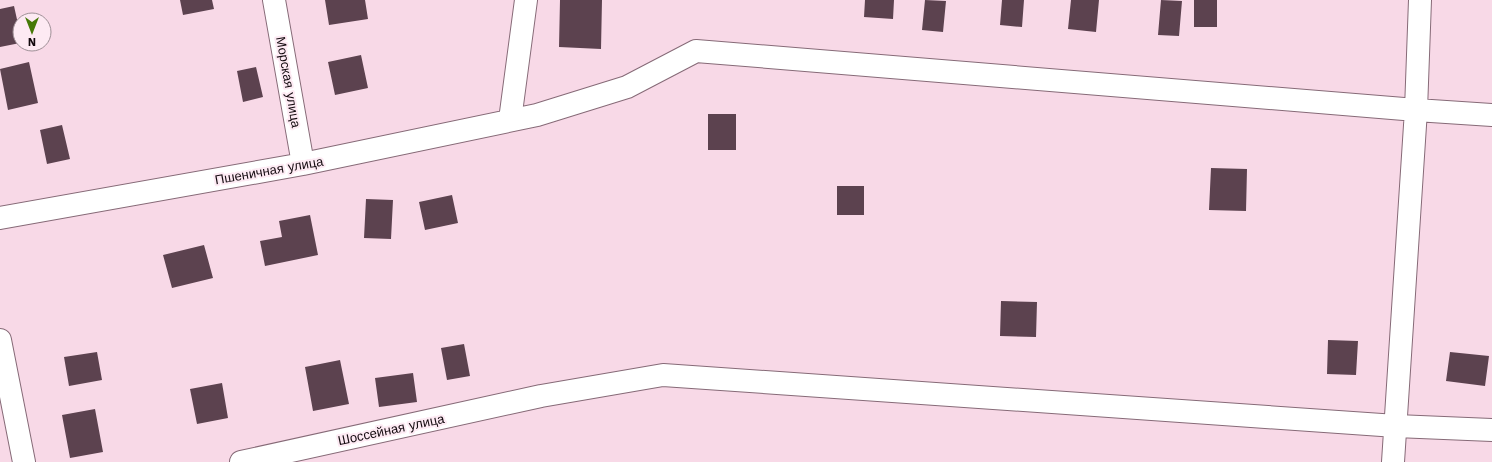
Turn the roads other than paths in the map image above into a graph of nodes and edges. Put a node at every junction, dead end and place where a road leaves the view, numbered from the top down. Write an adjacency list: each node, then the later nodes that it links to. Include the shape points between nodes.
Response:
1 (274, 0): 7 (street, Морская улица)
2 (526, 0): 6 (street)
3 (1420, 0): 4 (street)
4 (1416, 110): 5 (street, Пшеничная улица); 6 (street, Пшеничная улица, via 696,51 627,87 537,115); 10 (street)
5 (1492, 115)
6 (510, 120): 7 (street, Пшеничная улица)
7 (303, 164): 8 (street, Пшеничная улица)
8 (0, 218)
9 (0, 340): 12 (street)
10 (1396, 426): 11 (street, Шоссейная улица); 13 (street, Шоссейная улица, via 663,375 541,396); 14 (street)
11 (1492, 430)
12 (24, 462)
13 (241, 462)
14 (1393, 462)

